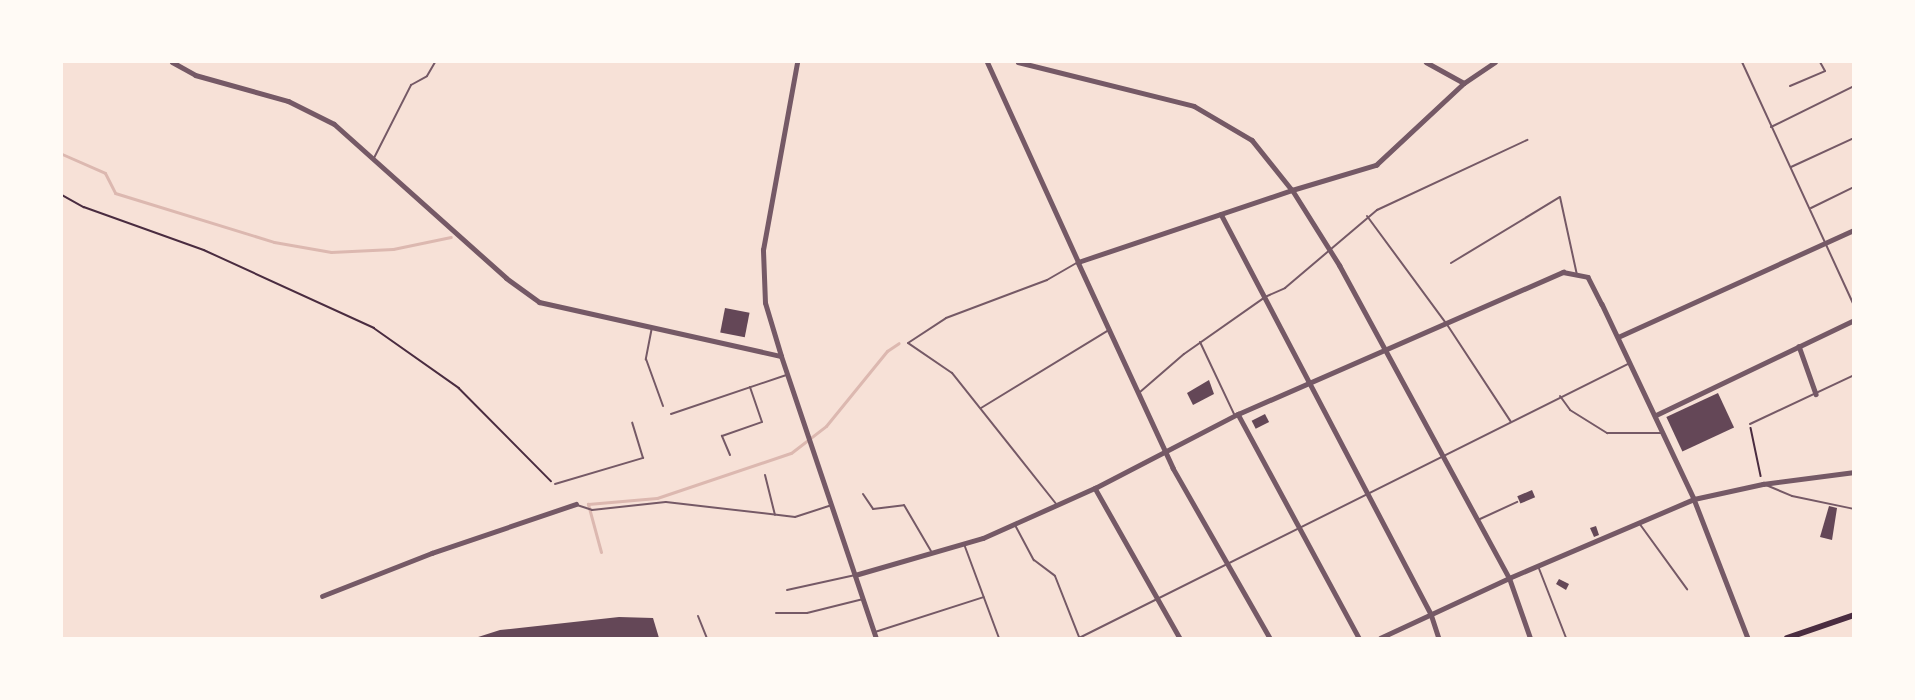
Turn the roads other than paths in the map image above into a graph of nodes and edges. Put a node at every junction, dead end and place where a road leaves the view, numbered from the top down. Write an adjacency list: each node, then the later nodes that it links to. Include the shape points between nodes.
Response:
1 (172, 62): 17 (street, via 195,75 288,101 334,124)
2 (435, 62): 17 (lane, via 427,76 411,85)
3 (797, 62): 40 (street, via 764,250 765,303)
4 (987, 62): 27 (street)
5 (1018, 62): 20 (street, via 1194,106 1252,140)
6 (1426, 62): 11 (street)
7 (1495, 62): 11 (street)
8 (1750, 62): 10 (lane)
9 (1820, 62): 12 (lane, via 1825,71)
10 (1742, 63): 14 (lane)
11 (1464, 83): 20 (street, via 1376,165)
12 (1790, 86)
13 (1854, 86): 14 (lane)
14 (1771, 127): 18 (lane)
15 (1854, 138): 18 (lane)
16 (1527, 140): 23 (lane)
17 (374, 158): 34 (street, via 506,278 539,302)
18 (1791, 167): 21 (lane)
19 (1854, 187): 21 (lane)
20 (1292, 190): 22 (street); 26 (street)
21 (1811, 208): 25 (lane)
22 (1221, 214): 27 (street); 30 (street)
23 (1367, 216): 26 (lane); 33 (lane)
24 (1854, 230): 25 (street)
25 (1825, 242): 31 (lane); 36 (street)
26 (1329, 249): 30 (lane, via 1285,288); 39 (street)
27 (1078, 262): 35 (street); 50 (lane, via 1047,280 946,318 908,343 952,373)
28 (1451, 263): 29 (lane, via 1560,197)
29 (1577, 275): 33 (street, via 1563,272); 36 (street, via 1588,277)
30 (1265, 297): 37 (lane); 44 (street)
31 (1854, 305)
32 (1854, 320): 38 (street)
33 (1446, 323): 39 (street); 54 (lane)
34 (652, 327): 40 (street); 49 (lane, via 646,359)
35 (1109, 331): 46 (street); 50 (lane)
36 (1618, 337): 41 (street)
37 (1200, 342): 46 (lane); 52 (lane)
38 (1799, 346): 47 (street); 53 (street)
39 (1383, 350): 44 (street); 60 (street)
40 (780, 356): 42 (street)
41 (1630, 363): 48 (lane); 53 (street)
42 (786, 375): 45 (lane); 72 (street)
43 (1854, 375): 47 (lane)
44 (1309, 382): 52 (street); 67 (street)
45 (750, 387): 51 (lane); 59 (lane, via 762,422 722,436)
46 (1137, 394): 58 (street)
47 (1816, 394): 56 (lane)
48 (1560, 396): 54 (lane); 57 (lane, via 1570,410 1607,433)
49 (663, 406)
50 (980, 408): 71 (lane)
51 (671, 414)
52 (1236, 415): 58 (street); 78 (street)
53 (1656, 415): 57 (street)
54 (1511, 422): 60 (lane)
55 (632, 423): 63 (lane, via 643,458)
56 (1750, 424)
57 (1662, 433): 68 (street)
58 (1164, 450): 65 (street); 81 (street)
59 (730, 455)
60 (1444, 458): 67 (lane); 75 (street)
61 (1854, 472): 64 (street)
62 (765, 475): 74 (lane)
63 (555, 484)
64 (1763, 484): 68 (street); 73 (lane, via 1792,496)
65 (1095, 488): 71 (street); 90 (street)
66 (862, 494): 80 (lane, via 873,509 904,505)
67 (1368, 495): 78 (lane); 92 (street)
68 (1694, 499): 76 (street); 106 (street)
69 (1517, 501): 75 (lane)
70 (576, 504): 74 (lane, via 592,510 666,502); 87 (street)
71 (1057, 505): 77 (street)
72 (831, 506): 74 (lane, via 795,517); 83 (street)
73 (1854, 509)
74 (776, 515)
75 (1477, 520): 84 (street)
76 (1639, 523): 82 (street); 85 (lane)
77 (1015, 525): 79 (street); 96 (lane, via 1034,560 1054,576)
78 (1300, 529): 81 (lane); 101 (street)
79 (964, 544): 80 (street); 88 (lane)
80 (933, 554): 83 (street)
81 (1227, 564): 90 (lane); 100 (street)
82 (1538, 566): 84 (street); 105 (lane)
83 (855, 575): 86 (lane); 89 (street)
84 (1509, 578): 92 (street); 104 (street)
85 (1687, 589)
86 (787, 591)
87 (322, 596)
88 (984, 597): 95 (lane); 98 (lane)
89 (863, 599): 91 (lane, via 807,613); 95 (street)
90 (1159, 600): 96 (lane); 99 (street)
91 (776, 613)
92 (1431, 614): 102 (street); 103 (street)
93 (698, 615): 97 (lane)
94 (1854, 615): 107 (main road)
95 (875, 636)
96 (1079, 638)
97 (707, 639)
98 (999, 639)
99 (1180, 639)
100 (1270, 639)
101 (1359, 639)
102 (1380, 639)
103 (1440, 639)
104 (1530, 639)
105 (1566, 639)
106 (1748, 639)
107 (1787, 639)

